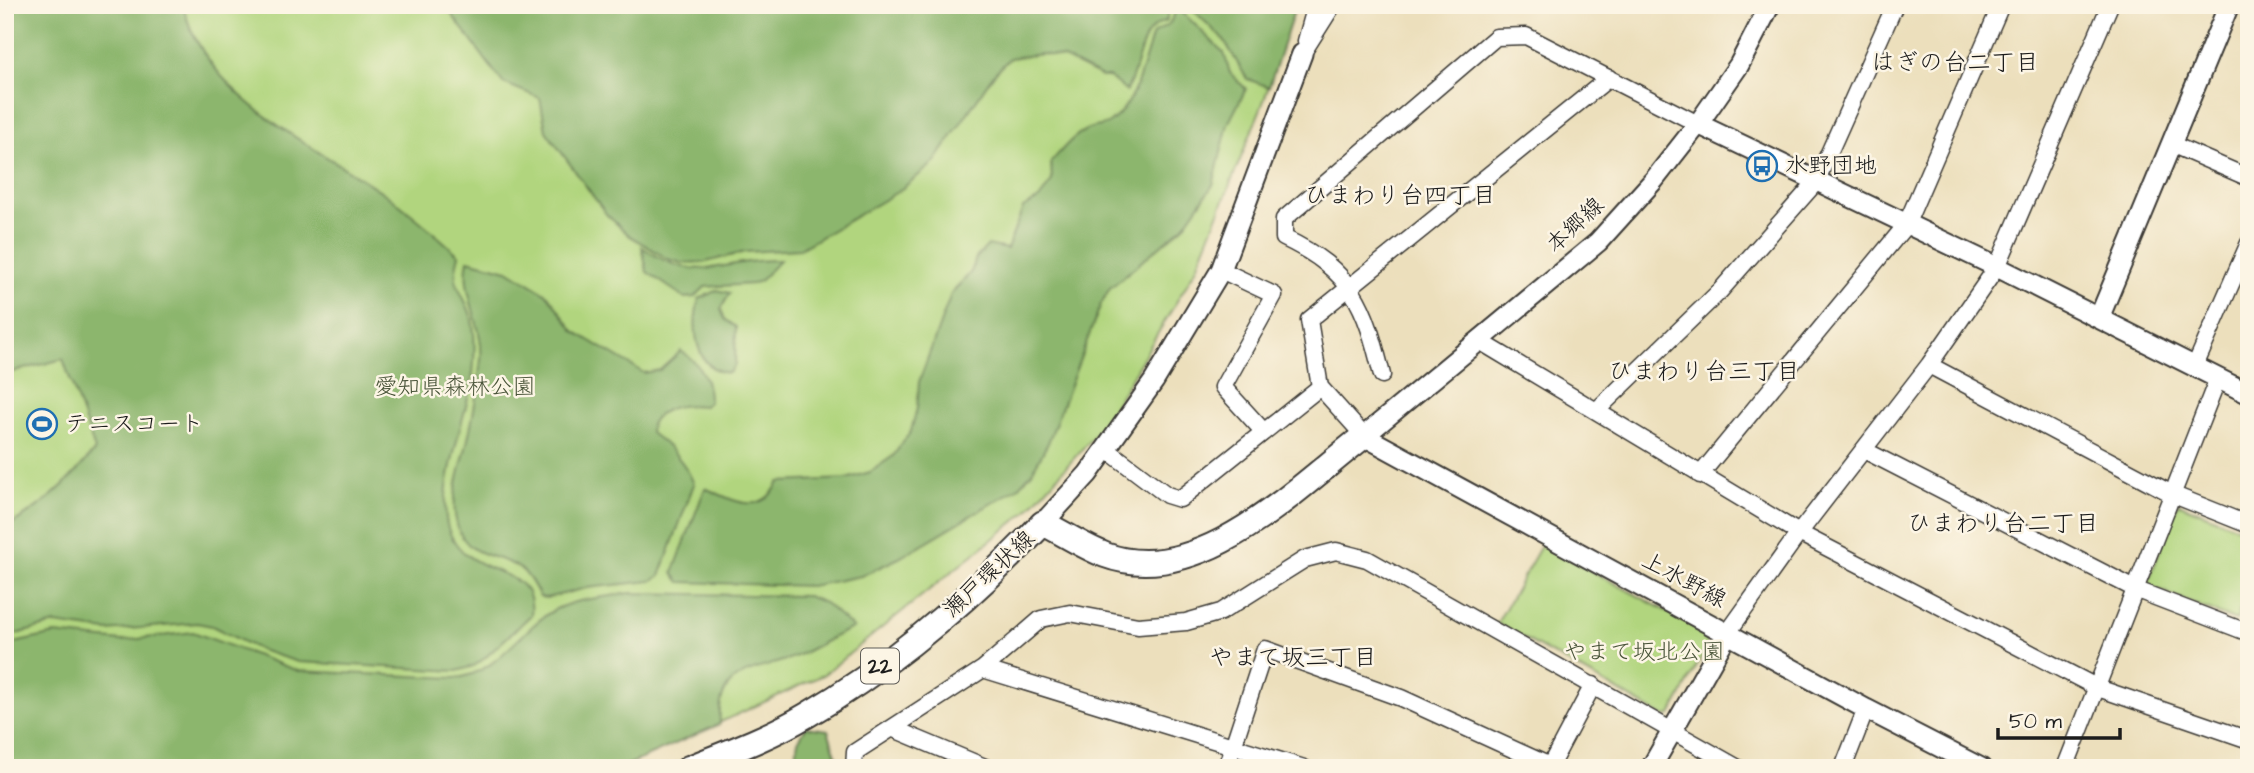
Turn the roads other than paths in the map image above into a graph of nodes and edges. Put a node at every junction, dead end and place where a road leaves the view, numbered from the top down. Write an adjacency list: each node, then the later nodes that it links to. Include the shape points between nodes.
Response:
1 (1316, 5): 8 (street)
2 (1333, 5): 8 (street)
3 (1770, 5): 10 (street, 本郷線, via 1739,65)
4 (1895, 5): 13 (street)
5 (2001, 5): 14 (street)
6 (2110, 5): 16 (street)
7 (2229, 5): 11 (street)
8 (1302, 54): 17 (street)
9 (1609, 78): 10 (street); 18 (street); 18 (street, via 1526,36 1496,37 1284,219 1284,239 1314,253)
10 (1698, 124): 13 (street); 20 (street, 本郷線, via 1598,242)
11 (2171, 144): 12 (street); 19 (street)
12 (2249, 178)
13 (1816, 182): 14 (street); 27 (street, via 1720,291)
14 (1906, 225): 16 (street); 32 (street)
15 (2247, 253): 22 (street)
16 (1997, 267): 19 (street); 21 (street)
17 (1221, 270): 28 (street, via 1274,295 1223,387); 30 (street, via 1154,382)
18 (1351, 286): 23 (street, via 1370,326); 25 (street, via 1309,320)
19 (2099, 318): 22 (street)
20 (1478, 340): 27 (street); 29 (street, 本郷線)
21 (1928, 365): 31 (street); 33 (street)
22 (2195, 366): 24 (street)
23 (1382, 375)
24 (2218, 378): 26 (street); 33 (street)
25 (1320, 387): 28 (street); 29 (street)
26 (2249, 394)
27 (1596, 411): 32 (street)
28 (1264, 432): 30 (street, via 1180,499 1167,495)
29 (1364, 436): 34 (main road, 瀬戸環状線, via 1234,536 1177,560 1145,563 1106,556); 38 (street, 上水野線)
30 (1106, 449): 34 (street)
31 (1864, 450): 36 (street); 37 (street)
32 (1700, 475): 36 (street)
33 (2174, 495): 35 (street); 37 (street)
34 (1043, 523): 49 (main road, 瀬戸環状線 / 22, via 956,606 861,680 806,716)
35 (2249, 525)
36 (1799, 533): 38 (street); 42 (street)
37 (2137, 590): 39 (street); 42 (street)
38 (1729, 631): 43 (street, 上水野線); 45 (street)
39 (2249, 633)
40 (983, 669): 41 (street, via 1041,619 1070,613 1139,626 1186,622 1221,612 1305,559 1336,551 1367,559); 44 (street); 47 (street)
41 (1593, 685): 45 (street); 48 (street)
42 (2098, 688): 46 (street); 58 (street)
43 (1866, 709): 56 (street); 57 (street, 上水野線)
44 (894, 729): 50 (street, via 855,752); 51 (street)
45 (1671, 729): 54 (street); 55 (street)
46 (2249, 740)
47 (1234, 744): 48 (street, via 1265,649 1401,698); 52 (street); 53 (street)
48 (1550, 767)
49 (689, 768)
50 (854, 768)
51 (987, 768)
52 (1226, 768)
53 (1304, 768)
54 (1651, 768)
55 (1738, 768)
56 (1843, 768)
57 (1981, 768)
58 (2065, 768)

